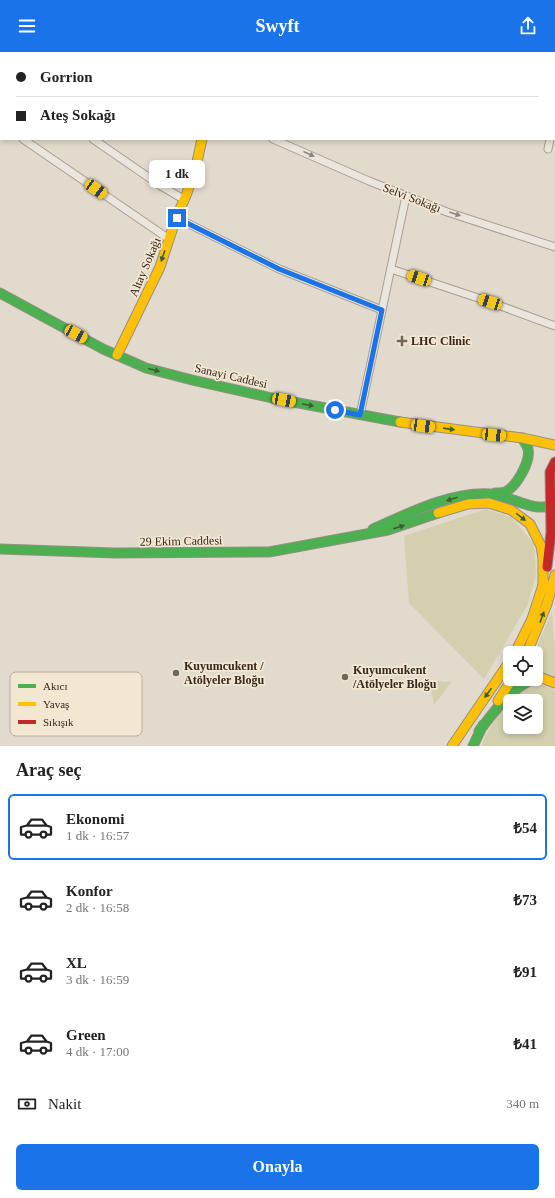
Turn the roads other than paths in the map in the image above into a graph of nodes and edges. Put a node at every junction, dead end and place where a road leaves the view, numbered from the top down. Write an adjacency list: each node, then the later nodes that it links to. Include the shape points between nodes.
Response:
1 (24, 140): 10 (street)
2 (94, 140): 8 (street)
3 (202, 140): 8 (main road, Altay Sokağı)
4 (275, 140): 7 (street, Selvi Sokağı, one-way to 7)
5 (550, 140): 6 (street)
6 (548, 149)
7 (406, 196): 11 (street, Selvi Sokağı, one-way to 11); 12 (street)
8 (185, 200): 9 (main road, Altay Sokağı)
9 (177, 218): 10 (main road, Altay Sokağı); 14 (street, via 279,269)
10 (169, 239): 16 (main road, Altay Sokağı, one-way to 16, via 160,267)
11 (555, 247)
12 (391, 269): 14 (street); 15 (street)
13 (0, 293): 16 (main road, Sanayi Caddesi)
14 (382, 310): 17 (street)
15 (555, 326)
16 (118, 355): 17 (main road, Sanayi Caddesi, one-way to 17, via 146,368 192,380)
17 (360, 415): 18 (main road, Sanayi Caddesi, one-way to 18)
18 (522, 438): 19 (main road, Sanayi Caddesi); 23 (main road, via 528,450 528,457 514,486 508,491)
19 (543, 442): 20 (main road, Sanayi Caddesi); 22 (main road, via 552,454)
20 (555, 445)
21 (555, 462): 22 (main road)
22 (550, 472): 24 (main road)
23 (491, 494): 24 (main road, 29 Ekim Caddesi, via 541,508); 25 (main road, 29 Ekim Caddesi, one-way to 25, via 473,494 456,498)
24 (553, 506): 28 (main road)
25 (360, 534): 26 (main road, 29 Ekim Caddesi, via 269,552 115,553); 28 (main road, 29 Ekim Caddesi, one-way to 28, via 388,530 468,504 498,505 511,510 530,524 543,558)
26 (0, 549)
27 (555, 576): 30 (main road, one-way to 27)
28 (543, 589): 29 (main road, via 536,612)
29 (519, 646)
30 (530, 646)
31 (503, 671): 37 (main road, one-way to 37)
32 (543, 678): 33 (main road)
33 (555, 683)
34 (508, 686): 36 (main road)
35 (520, 686): 36 (main road, via 509,695)
36 (480, 731): 38 (main road)
37 (452, 746)
38 (473, 746)

